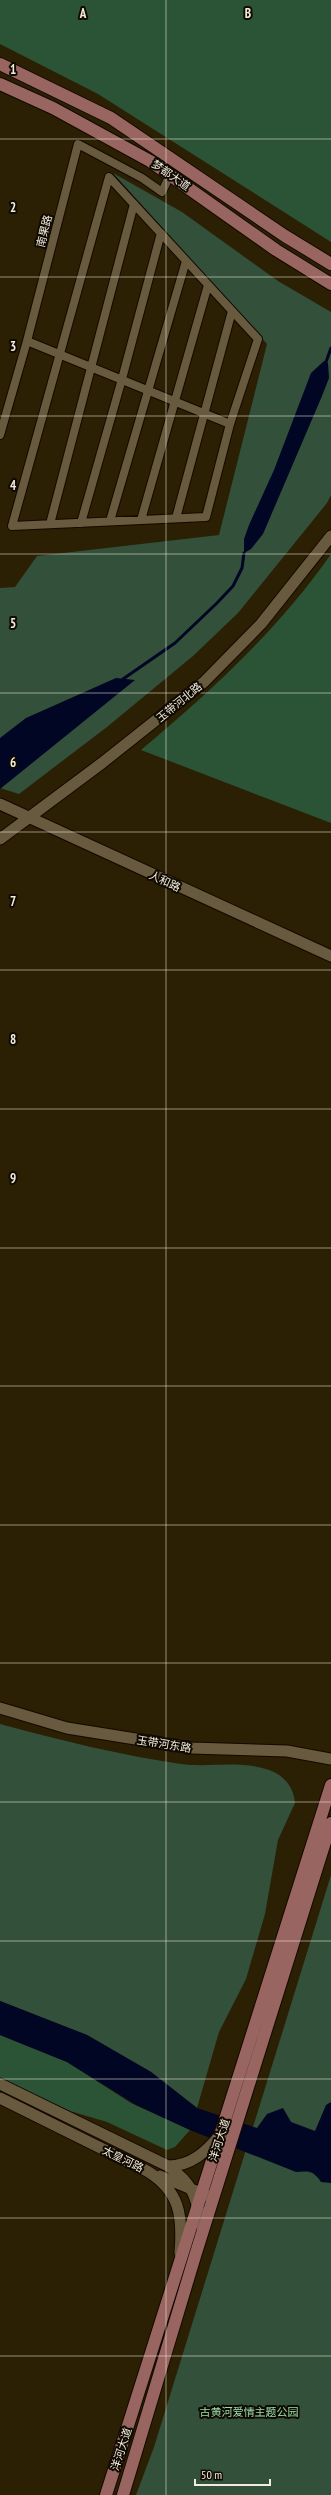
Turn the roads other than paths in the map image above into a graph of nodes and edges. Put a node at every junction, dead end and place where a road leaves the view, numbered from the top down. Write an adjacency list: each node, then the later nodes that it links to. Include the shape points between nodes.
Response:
1 (0, 64): 7 (main road, 梦都大道, via 111,118 285,236)
2 (0, 84): 3 (main road, 梦都大道, via 53,108 150,161)
3 (170, 175): 8 (main road, 梦都大道, via 276,250); 11 (street, 南果路, via 162,192 142,178 78,144)
4 (134, 204): 5 (street); 12 (street, via 109,177); 13 (street)
5 (161, 233): 6 (street); 14 (street)
6 (186, 261): 9 (street); 15 (street)
7 (331, 264)
8 (331, 284)
9 (208, 285): 10 (street); 16 (street)
10 (232, 311): 17 (street); 18 (street, via 258,339)
11 (27, 341): 12 (street); 19 (street, 南果路)
12 (60, 353): 13 (street); 24 (street, via 12,526)
13 (91, 366): 14 (street); 24 (street)
14 (122, 379): 15 (street); 23 (street)
15 (147, 389): 16 (street); 22 (street)
16 (176, 401): 17 (street); 21 (street)
17 (203, 413): 18 (street); 20 (street)
18 (230, 424): 20 (street, via 206,517)
19 (0, 436)
20 (176, 518): 21 (street)
21 (141, 520): 22 (street)
22 (110, 521): 23 (street)
23 (81, 523): 24 (street)
24 (50, 524)
25 (331, 536): 27 (street, 玉带河北路, via 261,624 204,682)
26 (3, 805): 27 (street, 人和路)
27 (28, 818): 28 (street, 玉带河北路); 29 (street, 人和路)
28 (0, 839)
29 (331, 956)
30 (0, 1708): 31 (street, 玉带河东路, via 67,1728 192,1748 287,1751)
31 (331, 1759)
32 (331, 1786): 36 (main road, 洋河大道)
33 (331, 1823): 39 (main road, 洋河大道)
34 (0, 2084): 37 (street, 太皇河路)
35 (0, 2098): 38 (street, 太皇河路)
36 (222, 2134): 37 (street, via 202,2155 177,2166); 39 (main road, 洋河大道)
37 (168, 2166): 39 (street, 太皇河路)
38 (147, 2170): 39 (street); 42 (street, 太皇河路, via 165,2184 177,2204 182,2229)
39 (203, 2194): 40 (main road, 洋河大道); 41 (main road, 洋河大道)
40 (198, 2207): 41 (street); 42 (main road, 洋河大道)
41 (203, 2230): 44 (main road, 洋河大道)
42 (178, 2268): 43 (main road, 洋河大道)
43 (106, 2495)
44 (123, 2495)

